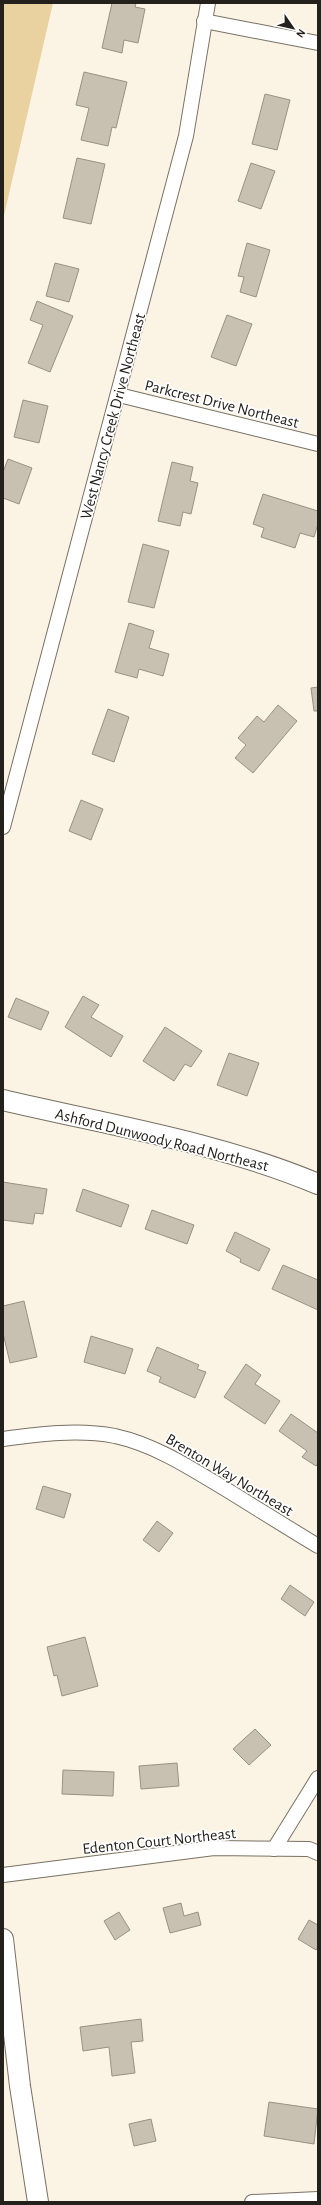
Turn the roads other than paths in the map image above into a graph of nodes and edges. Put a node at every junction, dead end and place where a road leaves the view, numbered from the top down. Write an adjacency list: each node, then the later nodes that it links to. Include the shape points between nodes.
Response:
1 (208, 3): 2 (street, West Nancy Creek Drive Northeast)
2 (204, 21): 3 (street); 4 (street, West Nancy Creek Drive Northeast, via 186,136)
3 (318, 43)
4 (119, 395): 5 (street, Parkcrest Drive Northeast); 6 (street, West Nancy Creek Drive Northeast)
5 (318, 444)
6 (3, 827)
7 (3, 1100): 8 (main road, Ashford Dunwoody Road Northeast, via 193,1144 281,1169)
8 (318, 1184)
9 (3, 1439): 10 (street, Brenton Way Northeast, via 77,1432 115,1436 153,1448 194,1470)
10 (318, 1546)
11 (318, 1778): 12 (street)
12 (274, 1849): 13 (street, Edenton Court Northeast, via 309,1849); 14 (street, Edenton Court Northeast, via 214,1848)
13 (318, 1853)
14 (3, 1875)
15 (3, 1939): 17 (main road, via 20,2086)
16 (318, 2199): 18 (street)
17 (38, 2202)
18 (252, 2202)

